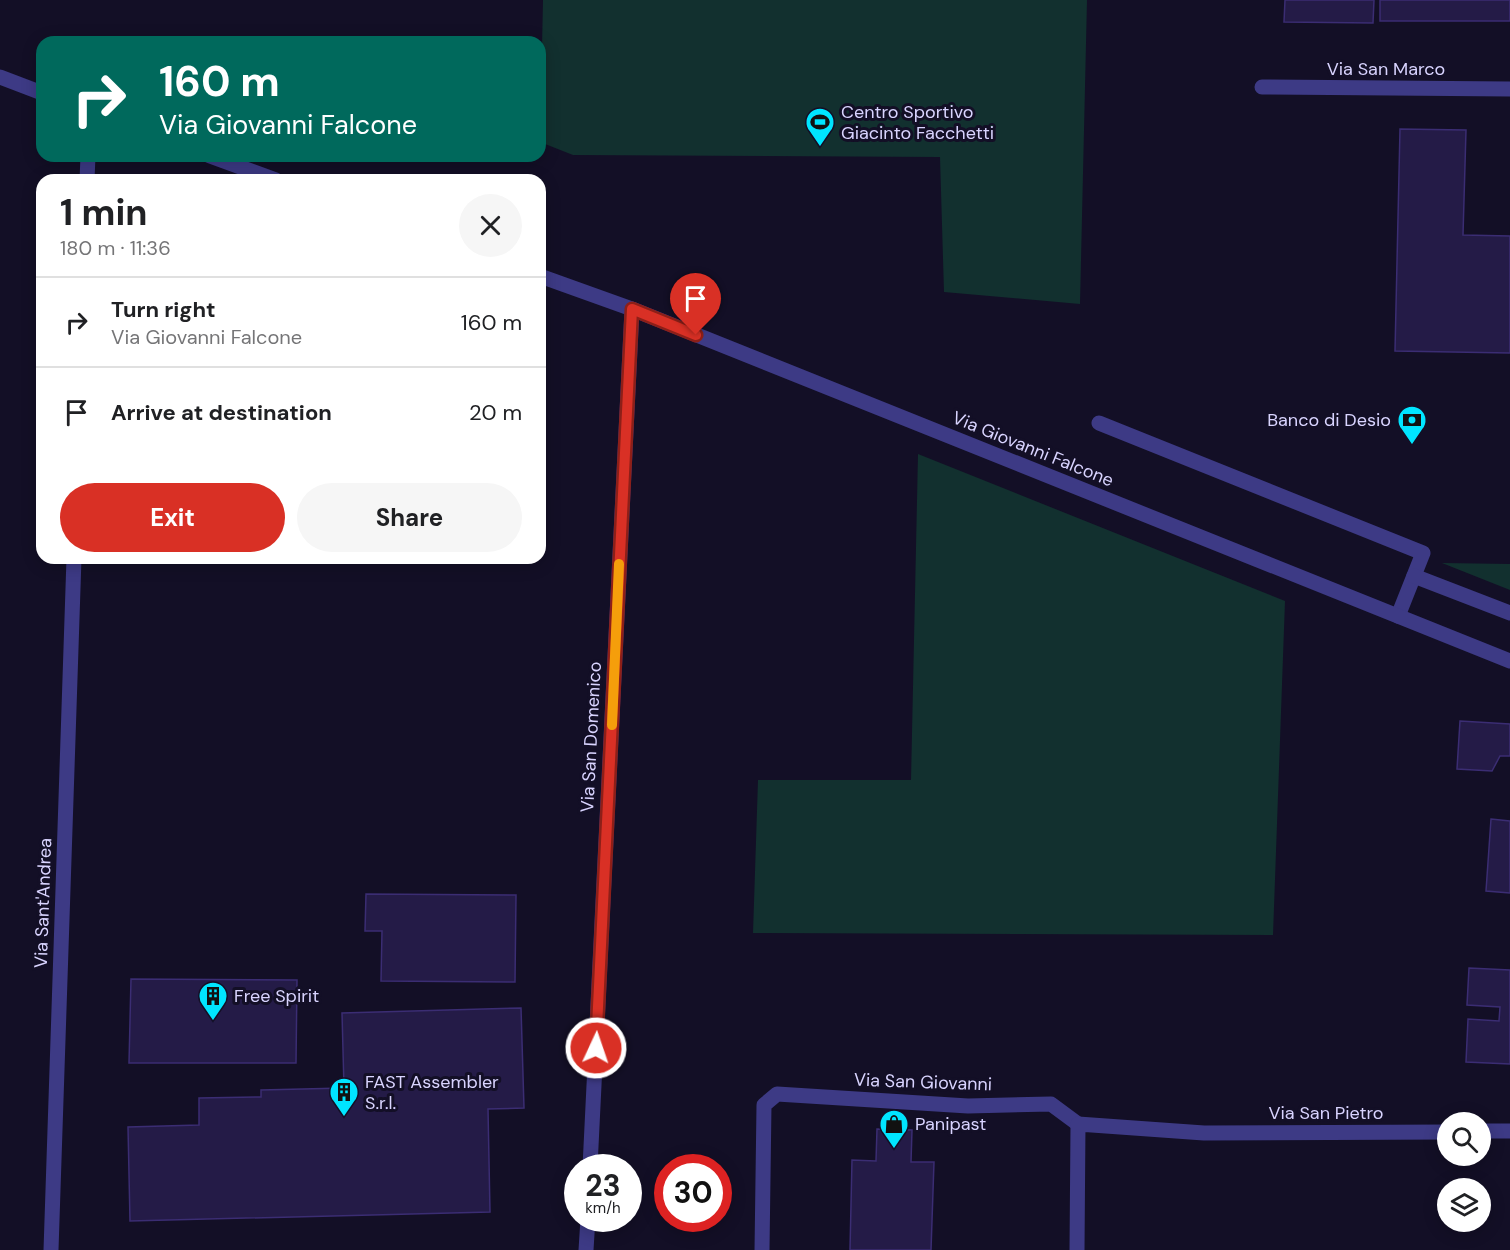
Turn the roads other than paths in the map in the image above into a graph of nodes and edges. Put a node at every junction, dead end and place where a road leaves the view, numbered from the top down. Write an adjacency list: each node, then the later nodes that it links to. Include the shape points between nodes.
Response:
1 (0, 66): 3 (street)
2 (0, 77): 3 (street)
3 (24, 86): 6 (street)
4 (1262, 87): 5 (street, Via San Marco)
5 (1510, 89)
6 (36, 91)
7 (226, 162): 8 (street)
8 (260, 174)
9 (546, 278): 10 (street, Via Giovanni Falcone)
10 (632, 309): 15 (street, Via Giovanni Falcone); 21 (street, Via San Domenico)
11 (1099, 423): 13 (street, via 1423,553)
12 (74, 564): 23 (street, Via Sant'Andrea)
13 (1414, 576): 14 (street); 15 (street)
14 (1510, 613)
15 (1398, 616): 16 (street, Via Giovanni Falcone)
16 (1510, 661)
17 (1078, 1124): 20 (street, Via San Pietro, via 1204,1133); 25 (street, Via San Giovanni, via 1051,1104 968,1106 777,1094 764,1105); 26 (street)
18 (1491, 1131): 19 (street)
19 (1510, 1131)
20 (1437, 1132)
21 (591, 1154)
22 (587, 1232): 24 (street)
23 (51, 1250)
24 (586, 1250)
25 (762, 1250)
26 (1077, 1250)

